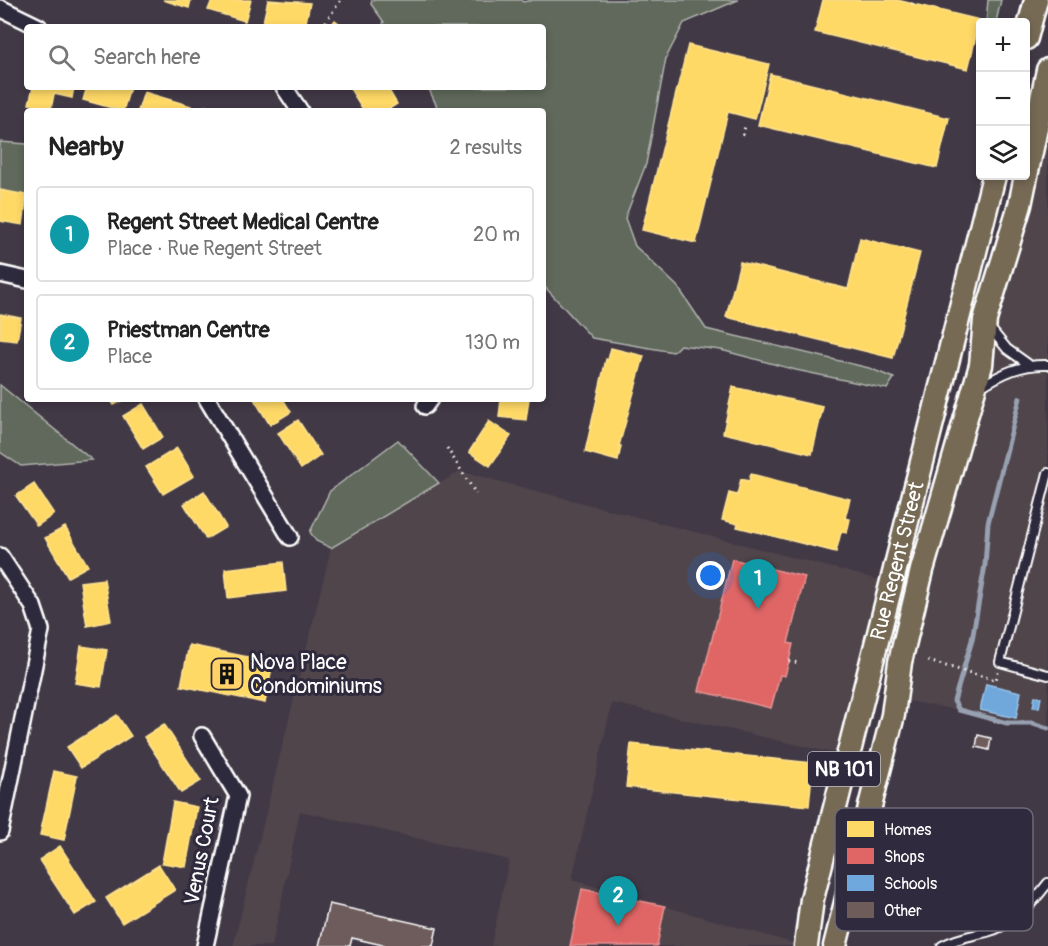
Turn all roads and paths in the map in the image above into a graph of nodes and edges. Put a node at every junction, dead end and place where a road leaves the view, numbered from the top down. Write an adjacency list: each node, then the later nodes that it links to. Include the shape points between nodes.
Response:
1 (341, 0): 6 (path)
2 (1036, 0): 4 (main road)
3 (0, 8): 5 (street)
4 (1030, 23)
5 (33, 24)
6 (324, 24)
7 (1048, 70): 14 (main road, NB 101, via 1023,195)
8 (286, 90): 9 (street)
9 (298, 108)
10 (745, 126): 11 (path)
11 (743, 135)
12 (993, 180): 13 (main road, Rue Regent Street / NB 101)
13 (988, 201): 14 (main road, via 1002,225); 25 (main road, Rue Regent Street / NB 101)
14 (1003, 253): 17 (main road, NB 101)
15 (0, 274): 16 (street)
16 (24, 279)
17 (985, 320): 18 (lane, via 1006,348); 20 (main road, Rue Regent Street / NB 101, via 981,365)
18 (1028, 364): 19 (lane); 20 (lane, via 1002,373)
19 (1048, 364)
20 (974, 390): 28 (main road, Rue Regent Street / NB 101)
21 (209, 402): 26 (street)
22 (447, 448): 24 (path)
23 (1048, 473): 31 (lane)
24 (476, 494)
25 (912, 502): 28 (main road, via 924,519); 42 (main road, Rue Regent Street / NB 101, via 812,899)
26 (290, 537)
27 (0, 556): 36 (street, via 33,606 41,630)
28 (922, 570): 35 (main road, Rue Regent Street / NB 101)
29 (789, 661): 32 (path)
30 (928, 661): 31 (path, via 996,680)
31 (1000, 662): 33 (lane)
32 (798, 663)
33 (1048, 675)
34 (202, 736): 41 (street, Venus Court, via 238,796)
35 (870, 808)
36 (0, 832)
37 (1048, 883): 38 (lane)
38 (1033, 903)
39 (839, 931): 43 (main road, Rue Regent Street / NB 101)
40 (987, 931): 44 (lane)
41 (205, 946)
42 (806, 946)
43 (835, 946)
44 (942, 946)

